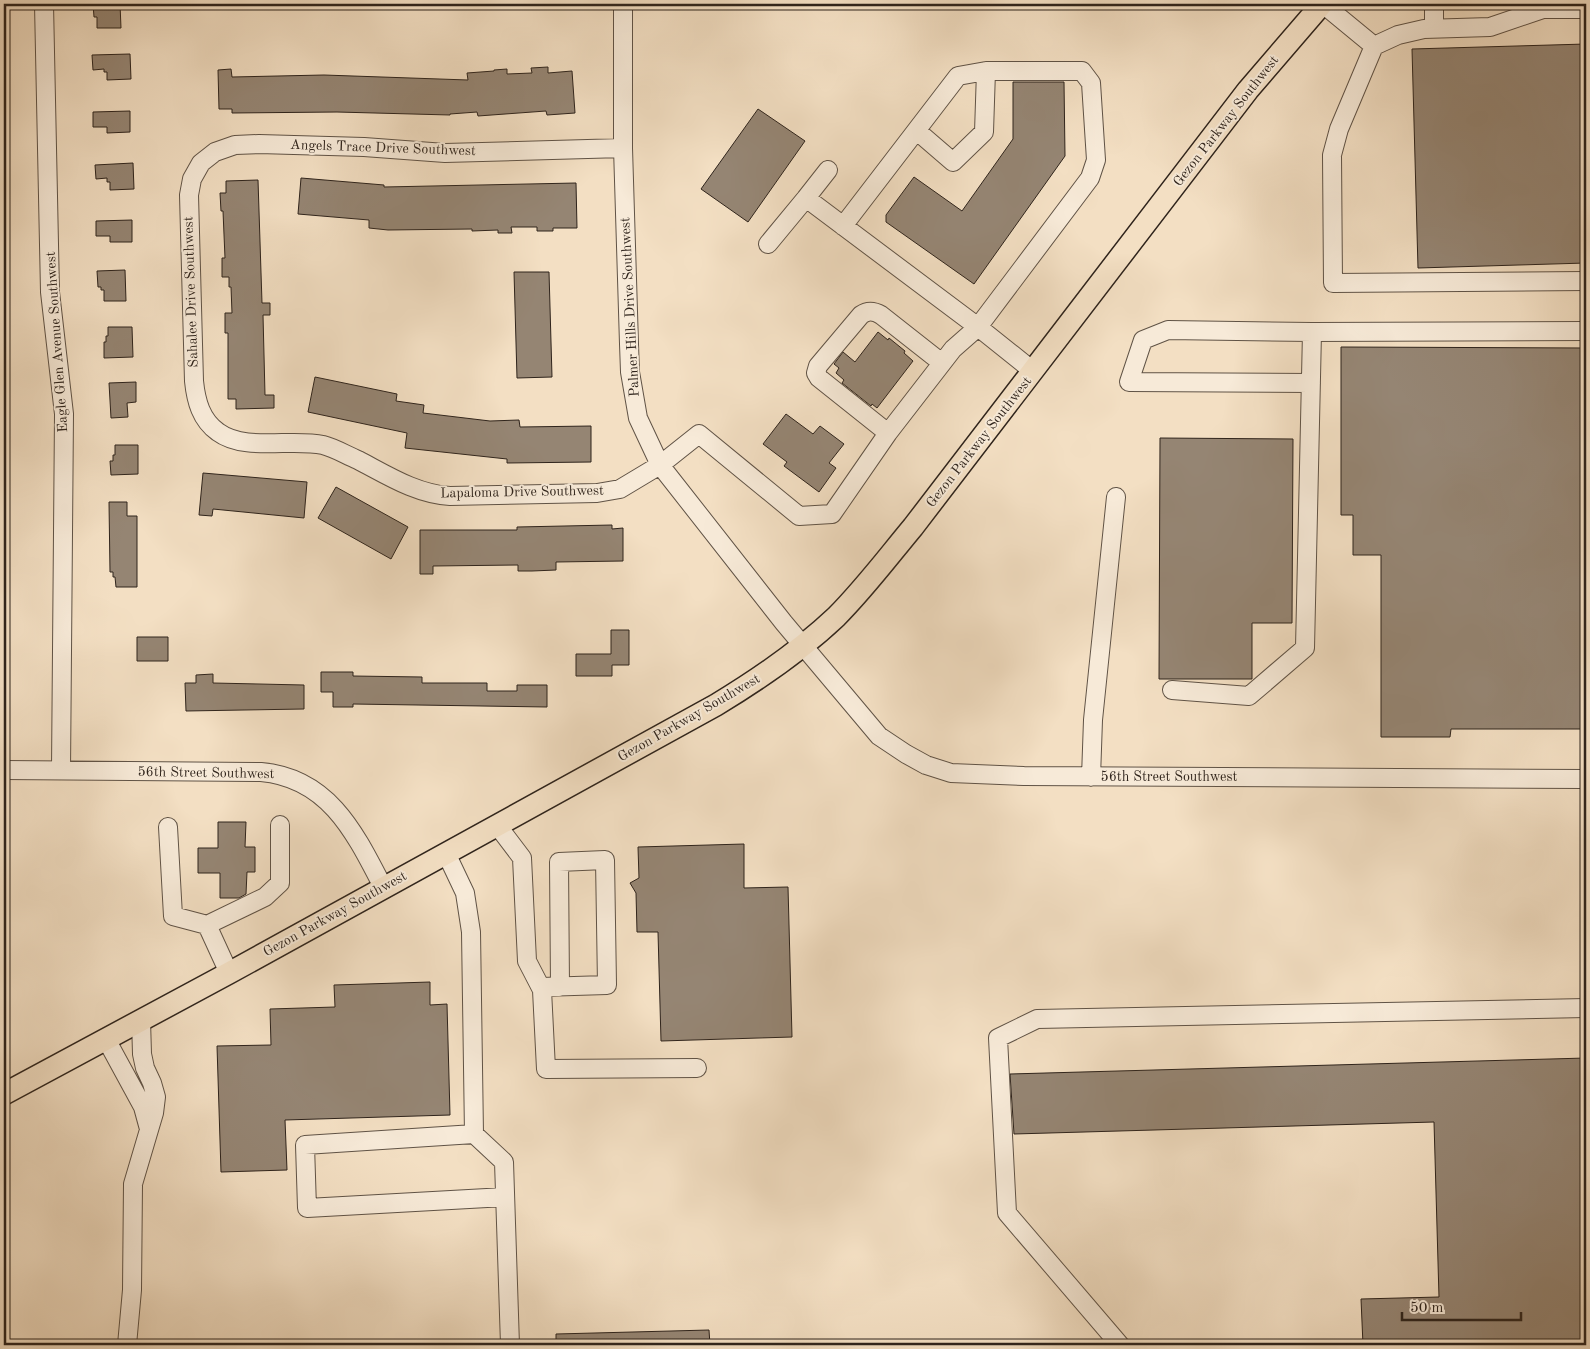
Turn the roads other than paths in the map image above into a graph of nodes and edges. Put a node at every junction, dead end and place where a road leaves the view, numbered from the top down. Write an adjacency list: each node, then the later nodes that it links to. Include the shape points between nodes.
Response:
1 (44, 4): 30 (street, Eagle Glen Avenue Southwest, via 50,292 64,414)
2 (624, 4): 10 (street, Palmer Hills Drive Southwest)
3 (1323, 4): 7 (street); 21 (main road, Gezon Parkway Southwest, via 1248,90)
4 (1434, 4): 6 (street)
5 (1586, 9): 6 (street, via 1543,10 1490,27)
6 (1434, 28): 7 (street, via 1398,35)
7 (1374, 46): 16 (street, via 1339,129 1332,155 1333,283)
8 (986, 71): 9 (street, via 958,76); 9 (street, via 984,132 953,162); 17 (street, via 1082,71 1091,83 1096,160 1090,178)
9 (916, 130): 14 (street)
10 (623, 148): 11 (street, Angels Trace Drive Southwest, via 445,152 244,144 223,148); 25 (street, Palmer Hills Drive Southwest, via 630,372 638,418)
11 (206, 158): 23 (street, Sahalee Drive Southwest, via 192,179 189,206 194,381 200,408)
12 (828, 170): 13 (street)
13 (806, 198): 14 (street); 15 (street)
14 (843, 226): 17 (street)
15 (768, 244)
16 (1586, 281)
17 (978, 327): 20 (street); 21 (street)
18 (1586, 331): 19 (street)
19 (1312, 332): 22 (street); 22 (street, via 1168,330 1143,340 1129,382)
20 (942, 362): 24 (street); 24 (street, via 881,315 867,312 818,366 818,378)
21 (1033, 371): 27 (main road, Gezon Parkway Southwest, via 876,572 835,617)
22 (1311, 383): 28 (street, via 1305,648 1249,696)
23 (212, 427): 25 (street, Lapaloma Drive Southwest, via 228,437 246,442 308,443 330,447 407,486 442,496 603,492 620,489)
24 (888, 433): 25 (street, Lapaloma Drive Southwest, via 832,514 800,516 699,434)
25 (660, 465): 27 (street, Palmer Hills Drive Southwest, via 784,624)
26 (1116, 497): 31 (street, via 1092,720)
27 (804, 644): 31 (street, 56th Street Southwest, via 879,736 926,765 951,773); 34 (main road, Gezon Parkway Southwest, via 750,685)
28 (1172, 690)
29 (4, 770): 30 (street, 56th Street Southwest)
30 (61, 770): 37 (street, 56th Street Southwest, via 283,774 316,791 334,808 360,842)
31 (1091, 777): 32 (street, 56th Street Southwest)
32 (1586, 779)
33 (280, 825): 38 (street, via 280,883 265,897)
34 (497, 825): 36 (main road, Gezon Parkway Southwest); 40 (street, via 522,858 527,961)
35 (168, 827): 38 (street, via 173,916)
36 (446, 853): 37 (main road, Gezon Parkway Southwest); 48 (street, via 466,893 471,932)
37 (383, 887): 39 (main road, Gezon Parkway Southwest)
38 (207, 925): 39 (street)
39 (229, 973): 43 (main road, Gezon Parkway Southwest)
40 (541, 987): 41 (street); 45 (street, via 546,1069)
41 (560, 987): 41 (street, via 607,985 605,860 559,862)
42 (1586, 1008): 52 (street, via 1037,1020 998,1038 1007,1213)
43 (141, 1020): 44 (main road, Gezon Parkway Southwest); 47 (street, via 144,1068 156,1097)
44 (106, 1039): 46 (main road, Gezon Parkway Southwest); 47 (street, via 139,1098)
45 (696, 1068)
46 (4, 1094)
47 (149, 1130): 50 (street, via 133,1184 132,1290)
48 (474, 1134): 49 (street, via 504,1162); 49 (street, via 305,1145 307,1208)
49 (505, 1198): 51 (street)
50 (127, 1345)
51 (510, 1345)
52 (1120, 1345)

